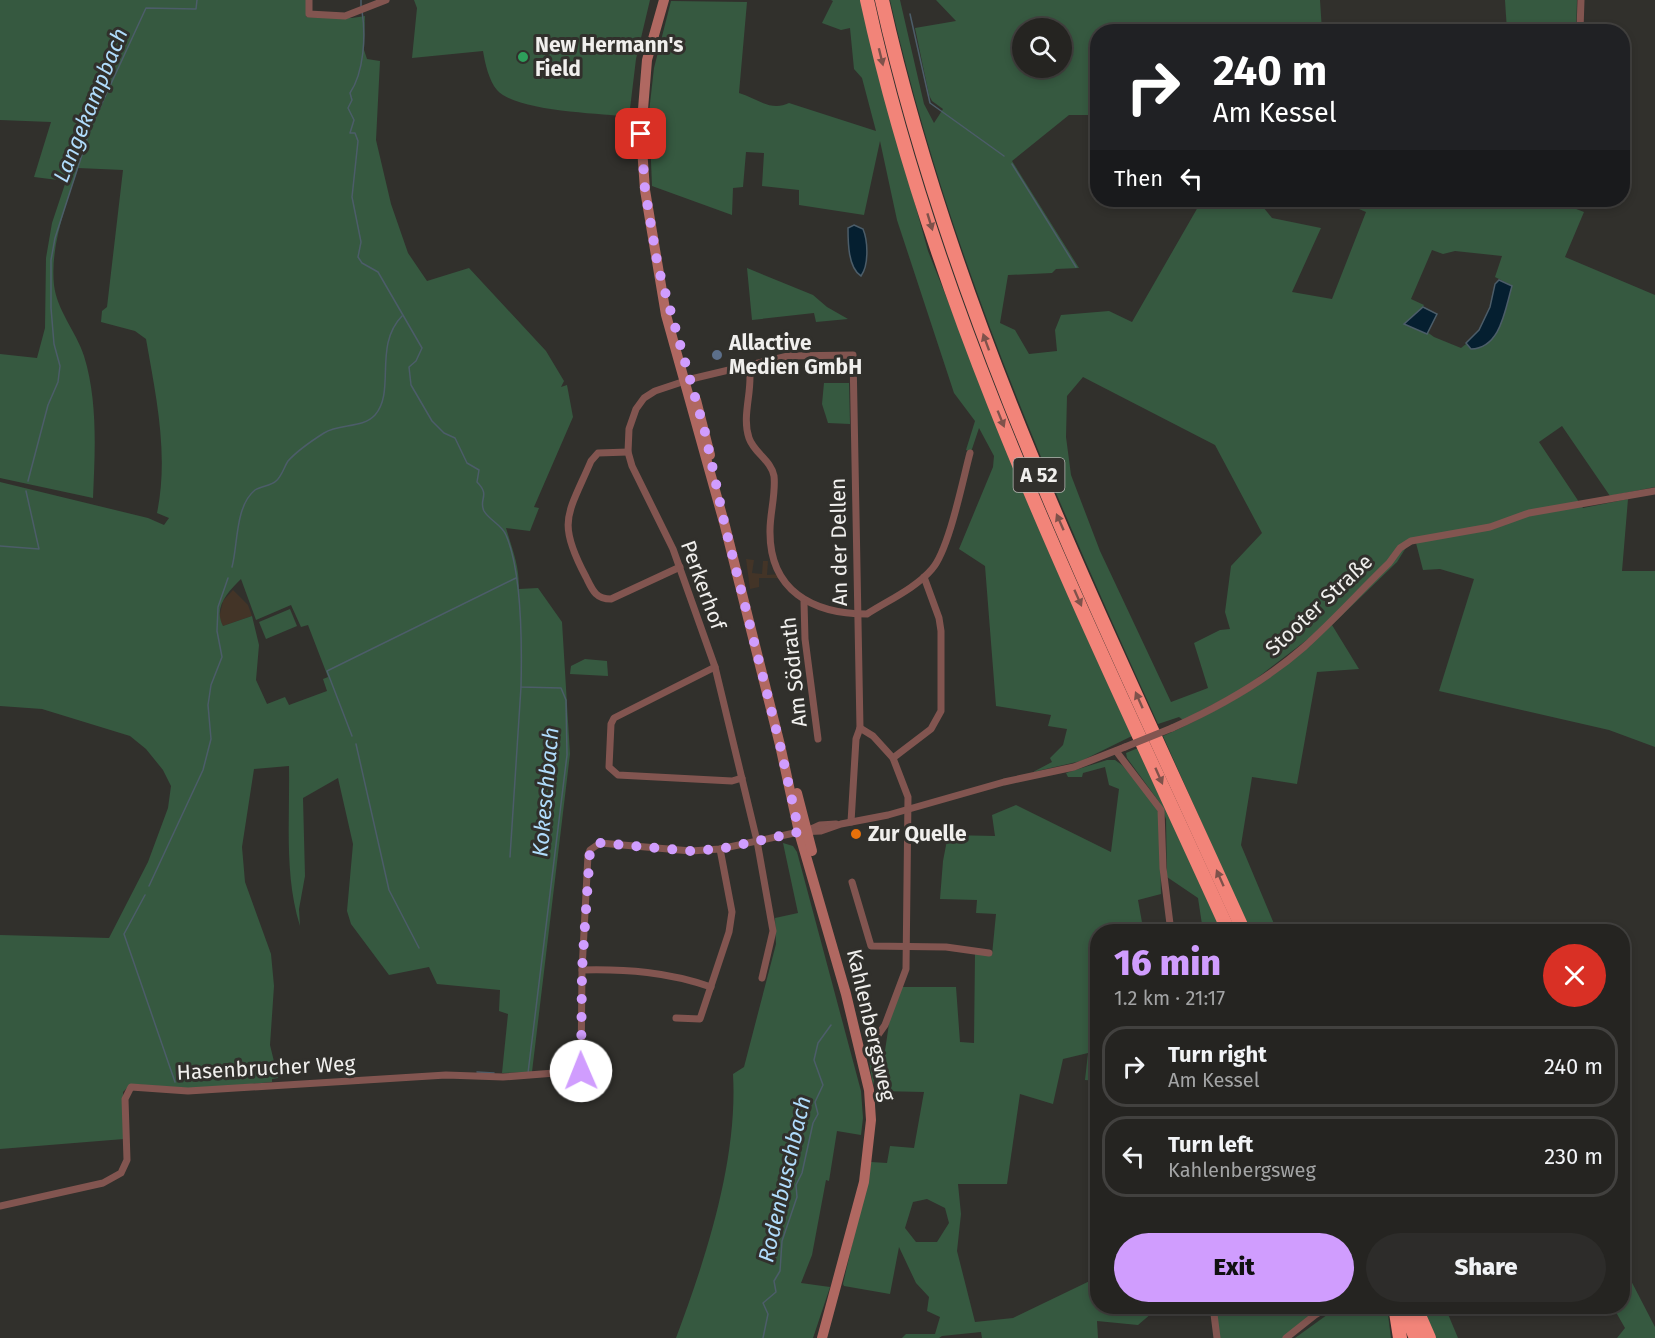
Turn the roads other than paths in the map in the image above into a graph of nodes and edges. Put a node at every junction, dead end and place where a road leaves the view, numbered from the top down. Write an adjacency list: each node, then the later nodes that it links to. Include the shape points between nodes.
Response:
1 (309, 0): 2 (street, via 309,14 345,16)
2 (386, 0)
3 (664, 0): 10 (street, Kahlenbergsweg, via 647,60 641,134 645,190 666,315)
4 (867, 0): 31 (highway, A 52, one-way to 31, via 897,117 944,266 987,384 1071,583)
5 (882, 0): 32 (highway, A 52, one-way to 5, via 1084,577 1000,379 930,181)
6 (1581, 0): 7 (street)
7 (1580, 24)
8 (853, 355): 9 (street, Perkerhof, via 788,356); 17 (street, An der Dellen)
9 (749, 365): 10 (street, Perkerhof); 16 (street, Am Södrath, via 749,438 770,465 774,479 771,550 782,578)
10 (688, 380): 11 (street, Perkerhof, via 644,398 629,429); 26 (street, Kahlenbergsweg)
11 (628, 452): 14 (street, Perkerhof, via 636,477); 14 (street, via 604,452 591,461 567,523 571,549 595,594 603,599 611,599)
12 (970, 453): 15 (street, via 940,556)
13 (1655, 491): 21 (street, Stooter Straße, bridge, via 1529,513 1490,526 1411,541 1305,646 1268,675 1205,713)
14 (680, 567): 18 (street, Perkerhof)
15 (924, 577): 17 (street, via 867,614); 22 (street, via 941,631 941,711 932,729)
16 (804, 602): 17 (street, Am Södrath); 20 (street, Am Södrath)
17 (857, 614): 19 (street, An der Dellen)
18 (715, 667): 23 (street, Perkerhof); 23 (street, via 614,718 609,767 618,775 732,781)
19 (860, 728): 22 (street); 25 (street, An der Dellen)
20 (818, 739)
21 (1116, 751): 24 (street, Stooter Straße, via 1074,767 1004,782); 30 (street, via 1161,810)
22 (893, 758): 24 (street, via 908,797)
23 (741, 778): 27 (street, Perkerhof)
24 (908, 810): 25 (street, Stooter Straße); 33 (street)
25 (851, 822): 26 (street, Stooter Straße, via 821,831)
26 (803, 831): 27 (street, Stooter Straße); 46 (street, Kahlenbergsweg, via 860,1044 871,1120 864,1182)
27 (757, 842): 28 (street, Stooter Straße); 36 (street, via 773,931)
28 (720, 849): 35 (street, Stooter Straße, via 691,851 606,843 594,846 588,855); 37 (street, via 732,912)
29 (852, 882): 33 (street, via 871,946)
30 (1170, 924)
31 (1225, 924)
32 (1240, 924)
33 (908, 947): 34 (street); 39 (street, via 906,969)
34 (989, 953)
35 (582, 970): 37 (street, via 649,972); 40 (street, Hasenbrucher Weg, via 581,1071 188,1091 131,1087 125,1099 127,1160 121,1173 103,1183)
36 (762, 978)
37 (711, 987): 38 (street, via 700,1019)
38 (676, 1018)
39 (878, 1035)
40 (0, 1206)
41 (1214, 1314): 47 (street)
42 (1317, 1314): 48 (street)
43 (1396, 1314): 49 (highway)
44 (1406, 1314): 50 (highway)
45 (1418, 1314): 51 (highway)
46 (822, 1338)
47 (1217, 1338)
48 (1286, 1338)
49 (1400, 1338)
50 (1416, 1338)
51 (1429, 1338)

